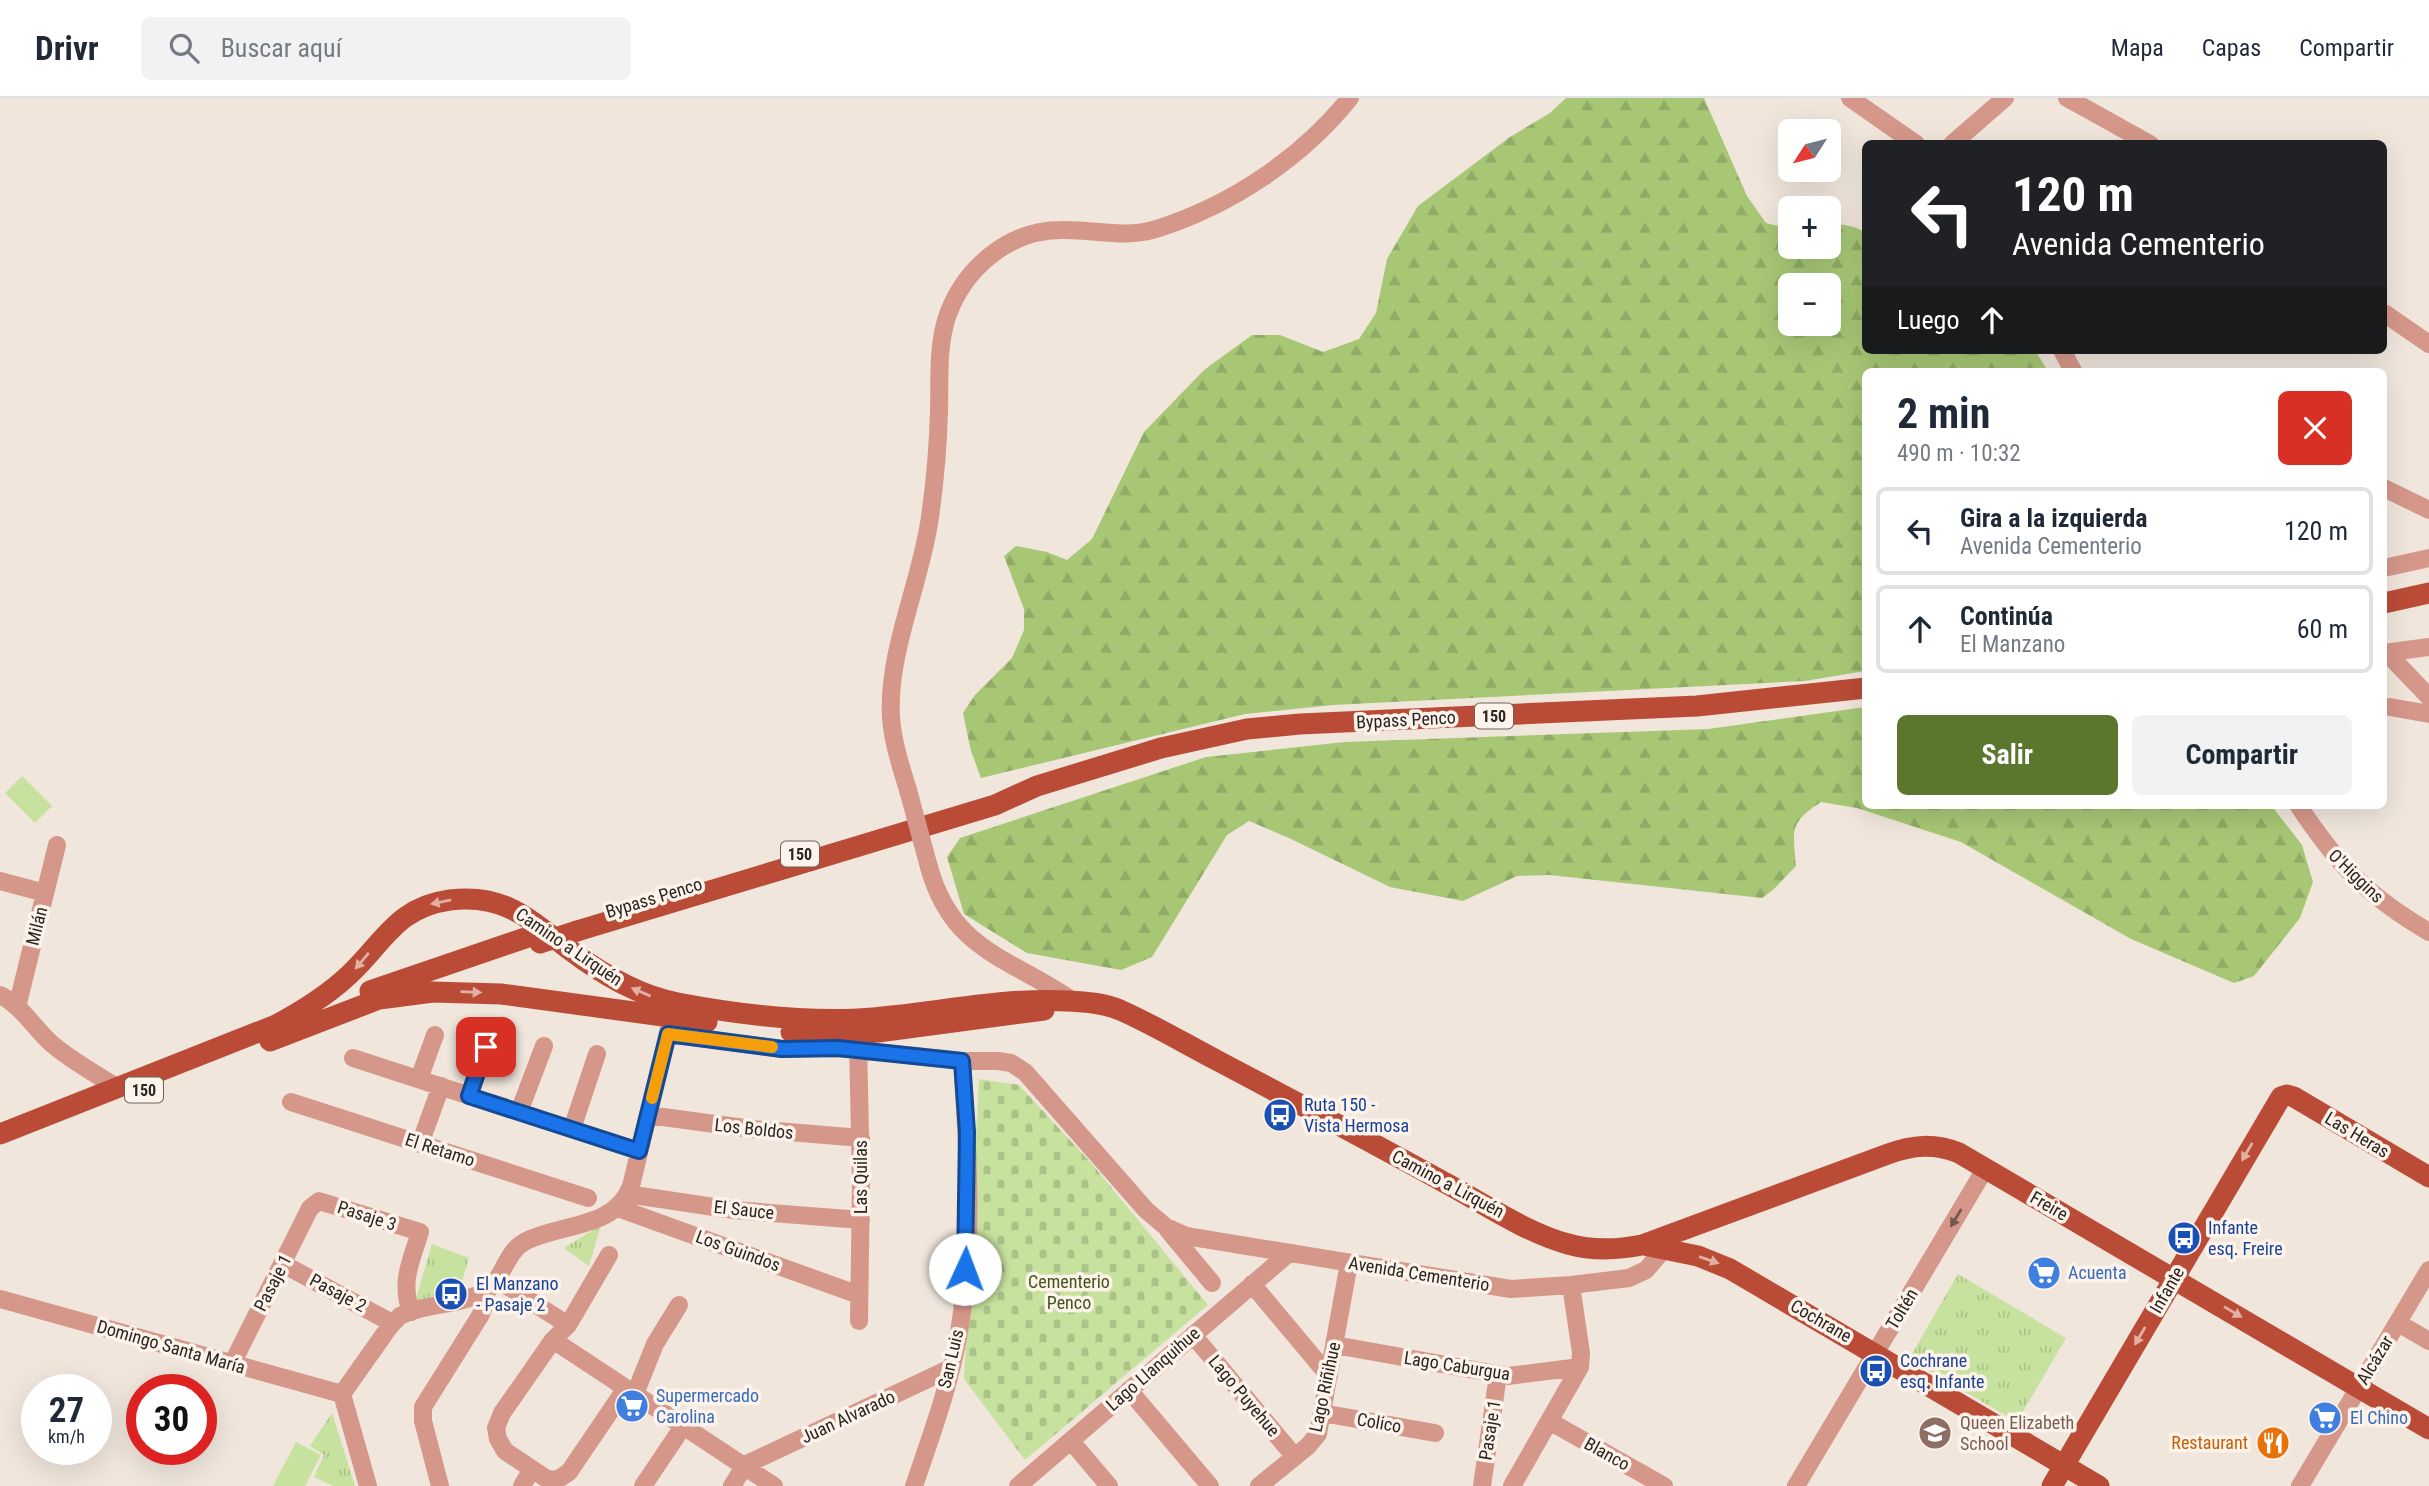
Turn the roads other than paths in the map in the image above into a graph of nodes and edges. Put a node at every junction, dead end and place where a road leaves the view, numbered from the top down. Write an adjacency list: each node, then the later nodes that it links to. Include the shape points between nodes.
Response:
1 (1350, 98): 31 (street, bridge, via 1294,154 1198,212 1136,234 1061,230 1026,235 994,253 963,284 944,329 930,523 892,688 893,732 929,867 948,912 973,941)
2 (1850, 98): 5 (street)
3 (2005, 98): 6 (street)
4 (2067, 98): 7 (street)
5 (1910, 140)
6 (1957, 140)
7 (2143, 140)
8 (2387, 315): 9 (street)
9 (2429, 344)
10 (2387, 489): 11 (street)
11 (2429, 510)
12 (2429, 558): 13 (street)
13 (2387, 567)
14 (2429, 593): 15 (main road)
15 (2387, 602)
16 (2429, 647): 17 (street)
17 (2387, 653)
18 (2387, 655): 20 (street)
19 (1862, 688): 28 (main road, Bypass Penco / 150, via 1697,706 1247,729 1187,741 987,797)
20 (2429, 697)
21 (2390, 707): 22 (street)
22 (2429, 714)
23 (2301, 809): 27 (street, O'Higgins, via 2349,873 2382,902)
24 (57, 845): 26 (street, Milán)
25 (0, 881): 26 (street)
26 (45, 893): 32 (street, Milán)
27 (2429, 932)
28 (537, 939): 30 (main road, Bypass Penco / 150); 33 (main road, Bypass Penco / 150)
29 (0, 995): 32 (street)
30 (379, 999): 34 (main road, Camino a Lirquén, one-way to 34, via 479,992); 54 (main road, Camino a Lirquén / 150)
31 (1073, 1001): 33 (main road, Camino a Lirquén, one-way to 33, via 1016,1000 836,1020 682,1004 615,980 514,908 458,899 433,903 410,914 389,930 342,982); 36 (main road, Camino a Lirquén, via 1029,1014); 63 (main road, Camino a Lirquén, via 1121,1010 1547,1237 1602,1250)
32 (16, 1007): 44 (street, via 61,1051)
33 (276, 1026): 44 (main road, Camino a Lirquén / 150)
34 (670, 1026): 36 (main road, Camino a Lirquén, via 799,1033); 49 (street)
35 (435, 1035): 42 (street)
36 (858, 1042): 41 (street, Avenida Cementerio); 52 (street, Las Quilas)
37 (544, 1046): 48 (street)
38 (486, 1047): 45 (street)
39 (597, 1054): 50 (street)
40 (353, 1058): 42 (street)
41 (962, 1061): 62 (street, Avenida Cementerio, via 1004,1061 1021,1068); 90 (street, San Luis, via 966,1245 961,1320)
42 (419, 1079): 43 (street)
43 (441, 1086): 45 (street); 53 (street)
44 (117, 1087): 51 (main road, Camino a Lirquén / 150)
45 (469, 1096): 48 (street)
46 (2284, 1096): 57 (main road, Las Heras, via 2294,1097); 70 (main road, Infante, one-way to 70)
47 (291, 1102): 53 (street, El Retamo)
48 (520, 1112): 50 (street)
49 (648, 1115): 52 (street, Los Boldos); 55 (street)
50 (572, 1129): 55 (street)
51 (0, 1134)
52 (861, 1138): 61 (street, Las Quilas)
53 (420, 1144): 58 (street, El Retamo)
54 (0, 1147)
55 (639, 1151): 59 (street)
56 (1985, 1169): 63 (main road, Freire, via 1951,1150 1911,1147); 70 (main road, Freire); 87 (street, Toltén, one-way to 87)
57 (2429, 1177)
58 (588, 1198)
59 (622, 1201): 61 (street, El Sauce); 73 (street, via 603,1217 523,1242); 75 (street, Los Guindos)
60 (315, 1203): 68 (street, Pasaje 1); 78 (street, Pasaje 3, via 420,1232 405,1283)
61 (861, 1220): 75 (street, Las Quilas)
62 (1166, 1227): 65 (street, Avenida Cementerio, via 1186,1236); 71 (street, Avenida Cementerio)
63 (1642, 1245): 64 (main road, Cochrane)
64 (1664, 1249): 74 (street, Avenida Cementerio, via 1637,1275); 87 (main road, Cochrane, one-way to 87, via 1730,1269)
65 (1289, 1253): 67 (street, Avenida Cementerio); 72 (street, Lago Llanquihue)
66 (609, 1255): 82 (street)
67 (1349, 1263): 74 (street, Avenida Cementerio, via 1497,1287); 86 (street, Lago Riñihue)
68 (283, 1264): 80 (street, Pasaje 2); 88 (street, Pasaje 1)
69 (2429, 1270): 81 (street, Alcázar)
70 (2174, 1277): 93 (main road, Freire, one-way to 93); 105 (main road, Infante, one-way to 105)
71 (1212, 1283)
72 (1252, 1284): 83 (street, Lago Llanquihue); 92 (street)
73 (492, 1285): 78 (street, via 476,1296); 82 (street); 109 (street, via 480,1316 423,1407)
74 (1571, 1285): 89 (street)
75 (859, 1294): 79 (street, Las Quilas)
76 (0, 1299): 88 (street, Domingo Santa María)
77 (679, 1305): 95 (street)
78 (411, 1312): 80 (street)
79 (859, 1321)
80 (393, 1323): 96 (street)
81 (2398, 1323): 85 (street); 93 (street, Alcázar)
82 (568, 1325): 84 (street)
83 (1193, 1335): 94 (street, Lago Llanquihue); 103 (street, Lago Puyehue)
84 (553, 1340): 95 (street); 106 (street, via 496,1428 502,1448)
85 (2429, 1341)
86 (1335, 1345): 91 (street, Lago Caburgua); 92 (street, Lago Riñihue)
87 (1876, 1353): 105 (main road, Cochrane); 122 (street, Toltén)
88 (232, 1364): 96 (street, Domingo Santa María)
89 (1580, 1367): 91 (street, Lago Caburgua); 98 (street)
90 (951, 1368): 104 (street, Juan Alvarado); 114 (street, San Luis)
91 (1499, 1375): 119 (street, Pasaje 1)
92 (1329, 1376): 97 (street, Lago Riñihue)
93 (2359, 1387): 100 (main road, Freire); 107 (street, Alcázar)
94 (1129, 1390): 102 (street, Lago Llanquihue); 117 (street)
95 (631, 1391): 99 (street); 106 (street, via 566,1475 551,1480)
96 (342, 1394): 108 (street)
97 (1322, 1413): 101 (street, Colico); 103 (street, Lago Riñihue, via 1315,1439)
98 (1549, 1421): 120 (street); 121 (street, Blanco)
99 (684, 1425): 104 (street); 111 (street)
100 (2429, 1429)
101 (1435, 1433)
102 (1071, 1441): 115 (street, Lago Llanquihue); 116 (street)
103 (1295, 1458): 118 (street, Lago Riñihue)
104 (746, 1465): 112 (street); 113 (street)
105 (2064, 1465): 123 (main road, Infante); 124 (main road, Cochrane)
106 (532, 1469): 110 (street)
107 (2307, 1484)
108 (368, 1486)
109 (440, 1486)
110 (522, 1486)
111 (643, 1486)
112 (732, 1486)
113 (774, 1486)
114 (914, 1486)
115 (1018, 1486)
116 (1108, 1486)
117 (1210, 1486)
118 (1259, 1486)
119 (1482, 1486)
120 (1512, 1486)
121 (1664, 1486)
122 (1797, 1486)
123 (2052, 1486)
124 (2099, 1486)

